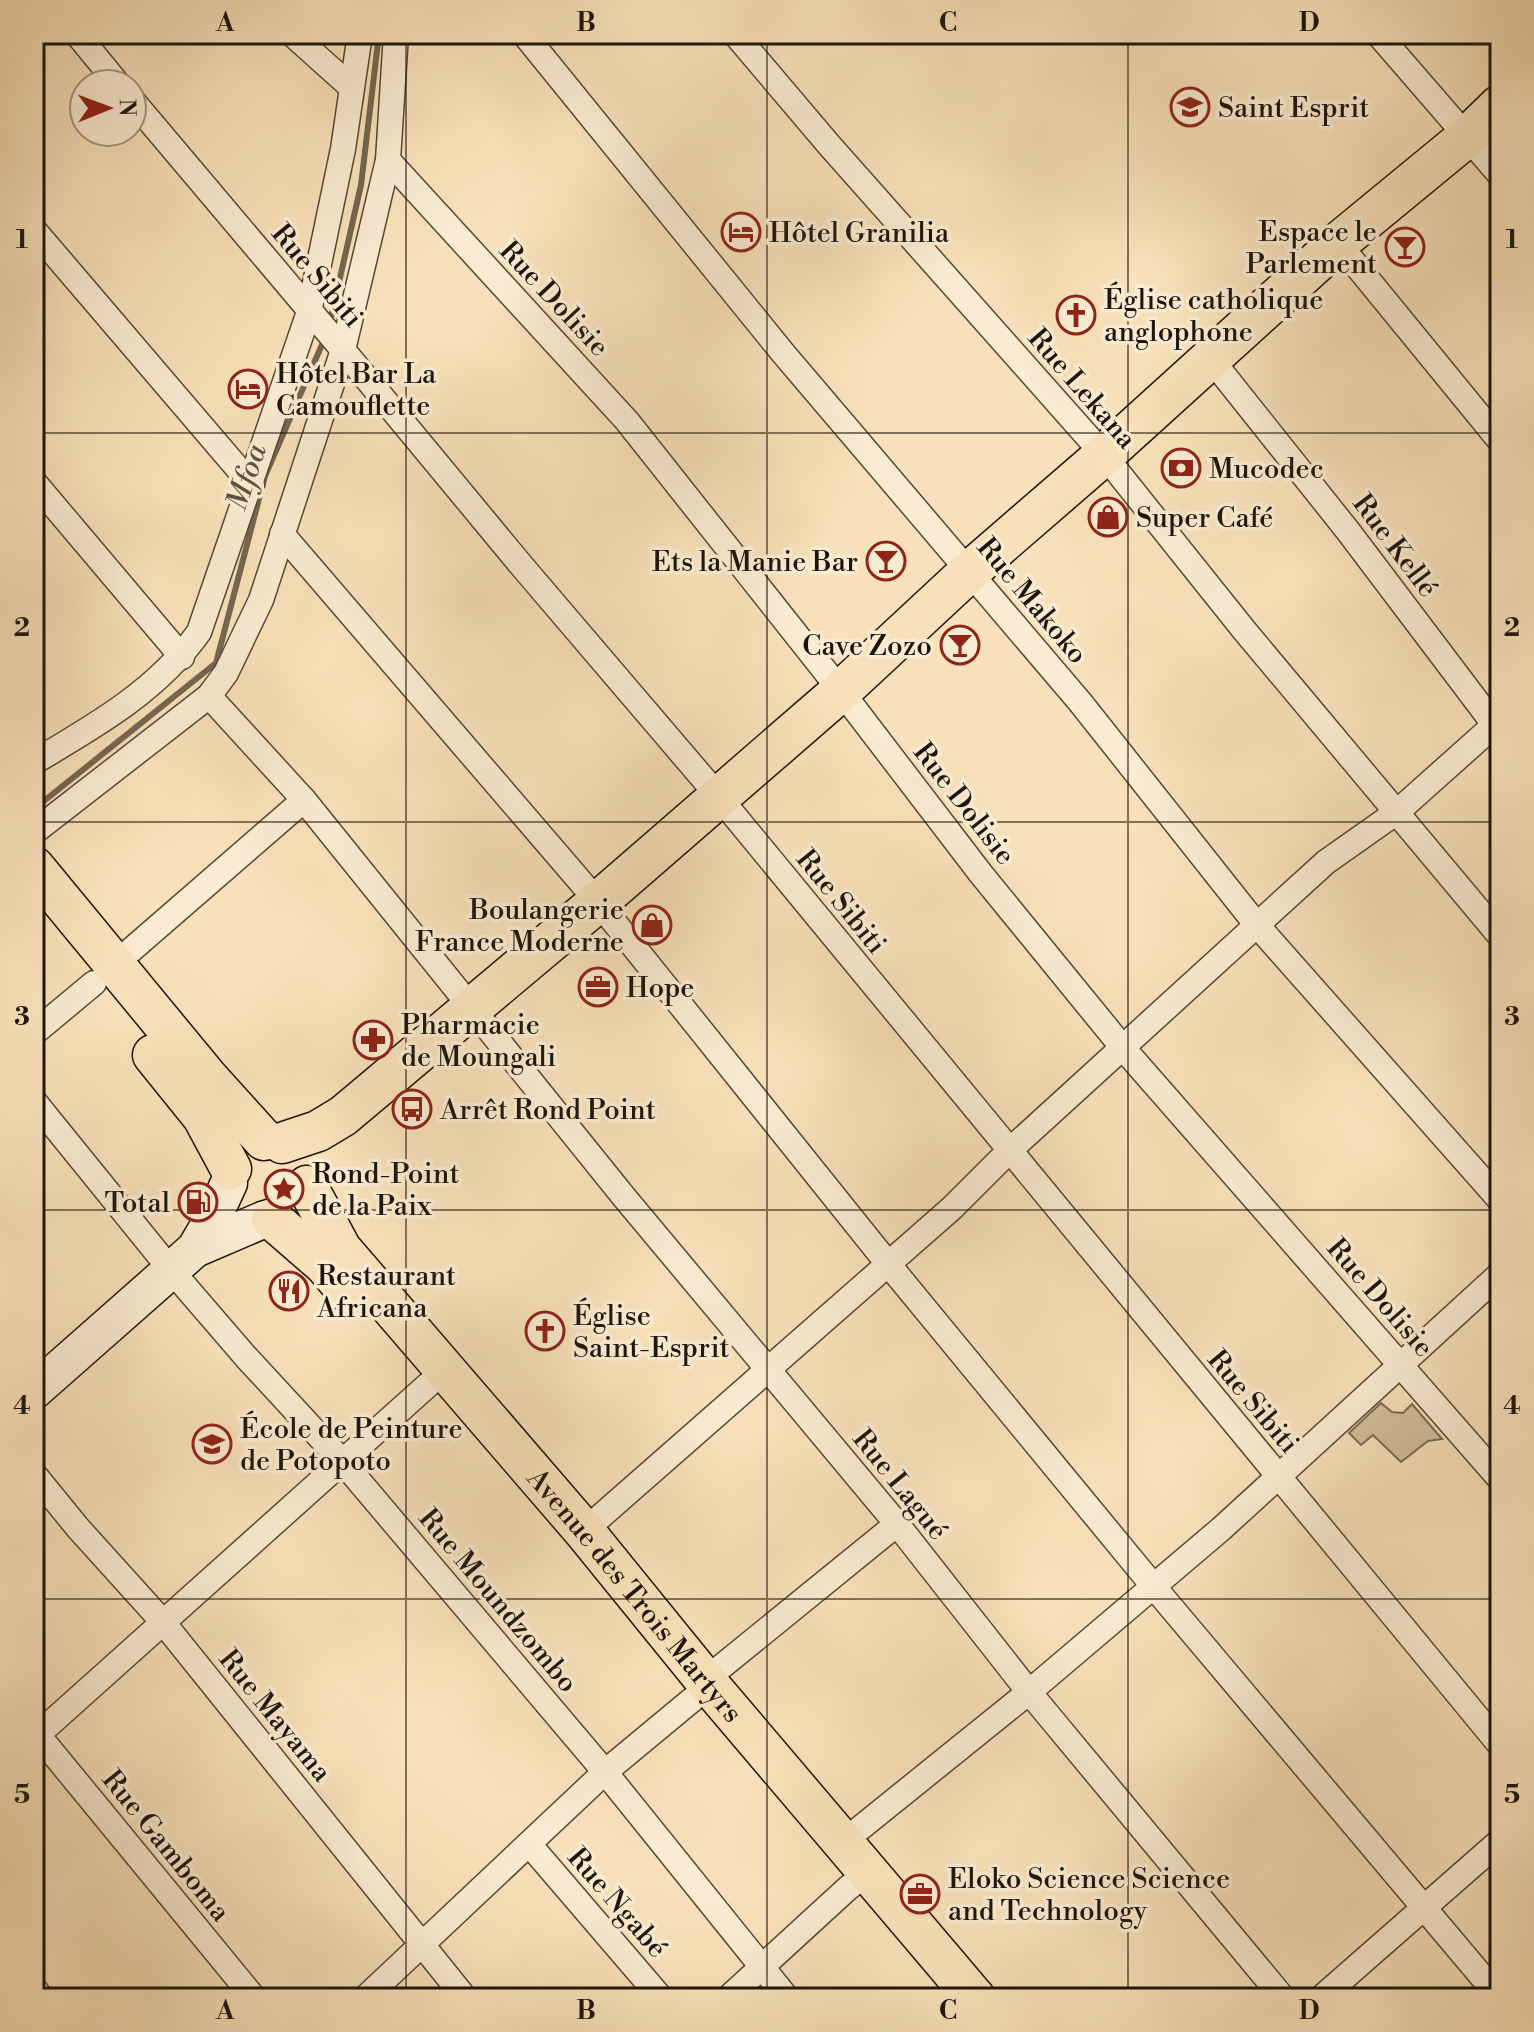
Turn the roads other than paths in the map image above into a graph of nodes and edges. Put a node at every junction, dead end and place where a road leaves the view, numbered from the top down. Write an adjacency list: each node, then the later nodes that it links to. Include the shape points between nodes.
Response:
1 (77, 34): 8 (street)
2 (292, 34): 9 (street)
3 (360, 34): 9 (street)
4 (396, 34): 13 (street)
5 (524, 34): 25 (street, Rue Makoko, via 783,353)
6 (735, 34): 21 (street, Rue Lekana)
7 (1378, 34): 12 (street)
8 (105, 68)
9 (351, 87): 17 (street)
10 (1500, 105): 12 (main road)
11 (148, 119): 17 (street, Rue Sibiti)
12 (1468, 136): 14 (street); 16 (main road)
13 (388, 160): 18 (street); 27 (street, Rue Dolisie, via 627,421)
14 (1500, 175)
15 (34, 230): 23 (street)
16 (1338, 243): 19 (main road); 20 (street)
17 (309, 312): 18 (street, Rue Sibiti); 23 (street)
18 (340, 347): 24 (street); 31 (street, Rue Sibiti)
19 (1211, 359): 21 (main road); 29 (street, Rue Kellé)
20 (1500, 441)
21 (1104, 455): 25 (main road); 33 (street, Rue Lekana)
22 (34, 482): 26 (street)
23 (252, 485): 26 (street, via 199,632)
24 (282, 534): 28 (street, via 261,600); 36 (street)
25 (970, 571): 27 (main road); 38 (street, Rue Makoko)
26 (182, 657): 30 (street, via 89,730)
27 (841, 691): 31 (main road); 43 (street, Rue Dolisie)
28 (209, 696): 32 (street, Rue Lagué); 34 (street)
29 (1498, 726): 33 (street)
30 (34, 762)
31 (719, 797): 36 (main road); 47 (street, Rue Sibiti)
32 (304, 800): 40 (street); 41 (street, Rue Lagué)
33 (1397, 812): 38 (street, via 1326,862); 39 (street, Rue Lekana)
34 (34, 832)
35 (34, 867): 40 (main road)
36 (598, 902): 41 (main road); 53 (street)
37 (34, 910): 40 (main road)
38 (1256, 924): 43 (street); 50 (street, Rue Makoko)
39 (1500, 936)
40 (104, 973): 42 (street); 46 (main road); 48 (main road, via 203,1117)
41 (472, 1009): 45 (main road); 56 (street, Rue Lagué)
42 (34, 1033)
43 (1123, 1048): 47 (street); 55 (street, Rue Dolisie)
44 (34, 1101): 52 (street, Rue Moundzombo)
45 (343, 1116): 46 (main road, via 318,1131); 49 (main road)
46 (273, 1142): 48 (main road, via 249,1145 237,1155); 49 (main road, via 299,1154)
47 (1009, 1151): 53 (street); 61 (street, Rue Sibiti)
48 (230, 1176): 51 (main road, via 232,1196 241,1208); 52 (main road, via 212,1220)
49 (308, 1182): 51 (main road, via 295,1209); 64 (main road, Avenue des Trois Martyrs, via 341,1249)
50 (1500, 1200)
51 (269, 1219): 52 (main road); 57 (main road, Avenue des Trois Martyrs, via 325,1265)
52 (183, 1259): 58 (main road); 59 (street, Rue Moundzombo, via 246,1357)
53 (889, 1265): 56 (street); 65 (street)
54 (1500, 1274): 55 (street)
55 (1401, 1365): 61 (street); 62 (street, Rue Dolisie)
56 (769, 1371): 63 (street, Rue Lagué); 64 (street)
57 (429, 1384): 59 (street); 67 (main road, Avenue des Trois Martyrs)
58 (34, 1391)
59 (342, 1461): 66 (street); 71 (street, Rue Moundzombo)
60 (34, 1474): 66 (street, Rue Mayama)
61 (1278, 1477): 65 (street); 70 (street, Rue Sibiti)
62 (1500, 1479)
63 (897, 1524): 67 (street); 68 (street, Rue Lagué)
64 (584, 1531): 67 (main road, Avenue des Trois Martyrs)
65 (1154, 1587): 68 (street); 76 (street)
66 (162, 1621): 69 (street); 77 (street, Rue Mayama)
67 (699, 1690): 71 (street); 73 (main road, Avenue des Trois Martyrs); 75 (main road, Avenue des Trois Martyrs)
68 (1029, 1692): 73 (street); 89 (street, Rue Lagué)
69 (35, 1734): 81 (street, Rue Gamboma)
70 (1500, 1745)
71 (605, 1772): 74 (street); 78 (street, Rue Moundzombo)
72 (1500, 1841): 76 (street)
73 (843, 1842): 75 (main road, Avenue des Trois Martyrs)
74 (529, 1844): 77 (street); 84 (street, Rue Ngabé)
75 (859, 1880): 78 (street); 87 (main road, Avenue des Trois Martyrs); 88 (main road, Avenue des Trois Martyrs)
76 (1423, 1908): 90 (street); 91 (street)
77 (423, 1945): 82 (street); 83 (street, Rue Mayama)
78 (762, 1967): 85 (street); 86 (street, Rue Moundzombo)
79 (34, 1988): 80 (street)
80 (41, 1998)
81 (254, 1998)
82 (365, 1998)
83 (465, 1998)
84 (661, 1998)
85 (728, 1998)
86 (787, 1998)
87 (941, 1998)
88 (975, 1998)
89 (1283, 1998)
90 (1321, 1998)
91 (1500, 1998)

